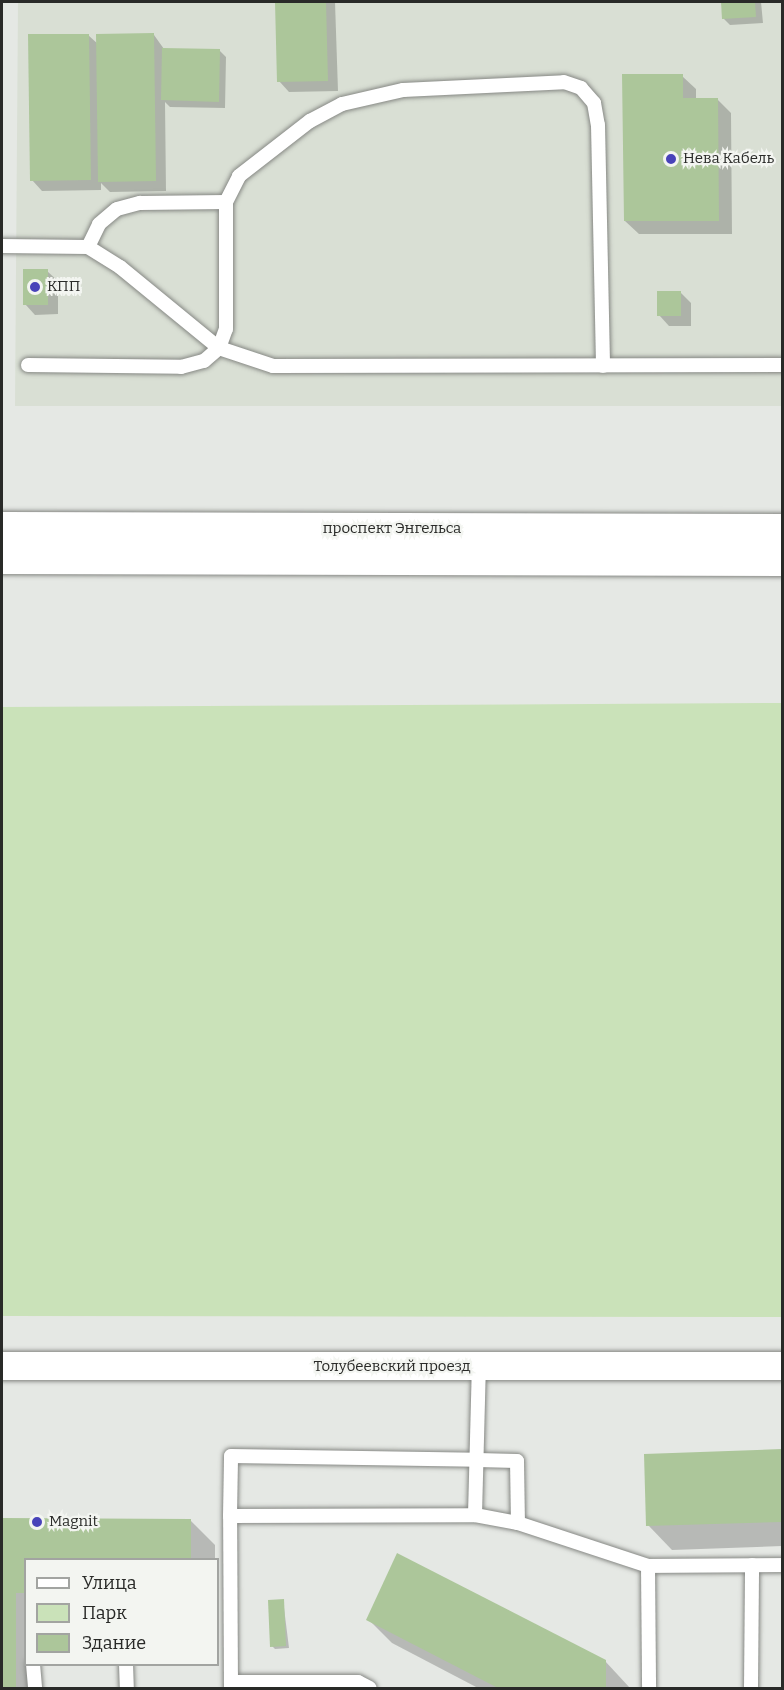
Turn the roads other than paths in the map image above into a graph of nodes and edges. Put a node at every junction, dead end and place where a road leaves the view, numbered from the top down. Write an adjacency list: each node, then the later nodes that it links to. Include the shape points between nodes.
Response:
1 (226, 202): 3 (lane, via 140,203 117,210 99,224); 4 (lane, via 228,301 226,329); 7 (lane, via 240,176 310,122 342,104 403,90 564,82 581,88 594,103 598,125)
2 (2, 246): 3 (lane)
3 (88, 247): 4 (lane, via 120,267)
4 (219, 348): 5 (lane, via 204,361 181,367); 7 (lane, via 273,366)
5 (28, 365)
6 (783, 365): 7 (lane)
7 (603, 366)
8 (2, 528): 9 (main road, проспект Энгельса)
9 (783, 530)
10 (2, 557): 11 (main road, проспект Энгельса)
11 (783, 559)
12 (2, 1366): 14 (street, Толубеевский проезд)
13 (783, 1366): 14 (street, Толубеевский проезд)
14 (479, 1367): 15 (lane)
15 (477, 1460): 16 (lane); 17 (lane, via 231,1456); 18 (lane, via 518,1461)
16 (475, 1515): 17 (lane); 18 (lane)
17 (230, 1516): 24 (lane)
18 (518, 1524): 21 (lane)
19 (752, 1565): 20 (lane); 21 (lane); 29 (lane)
20 (783, 1565)
21 (648, 1566): 28 (lane)
22 (33, 1666): 25 (lane)
23 (126, 1666): 26 (lane)
24 (231, 1685): 27 (lane, via 358,1682)
25 (34, 1689)
26 (127, 1689)
27 (370, 1689)
28 (649, 1689)
29 (751, 1689)

